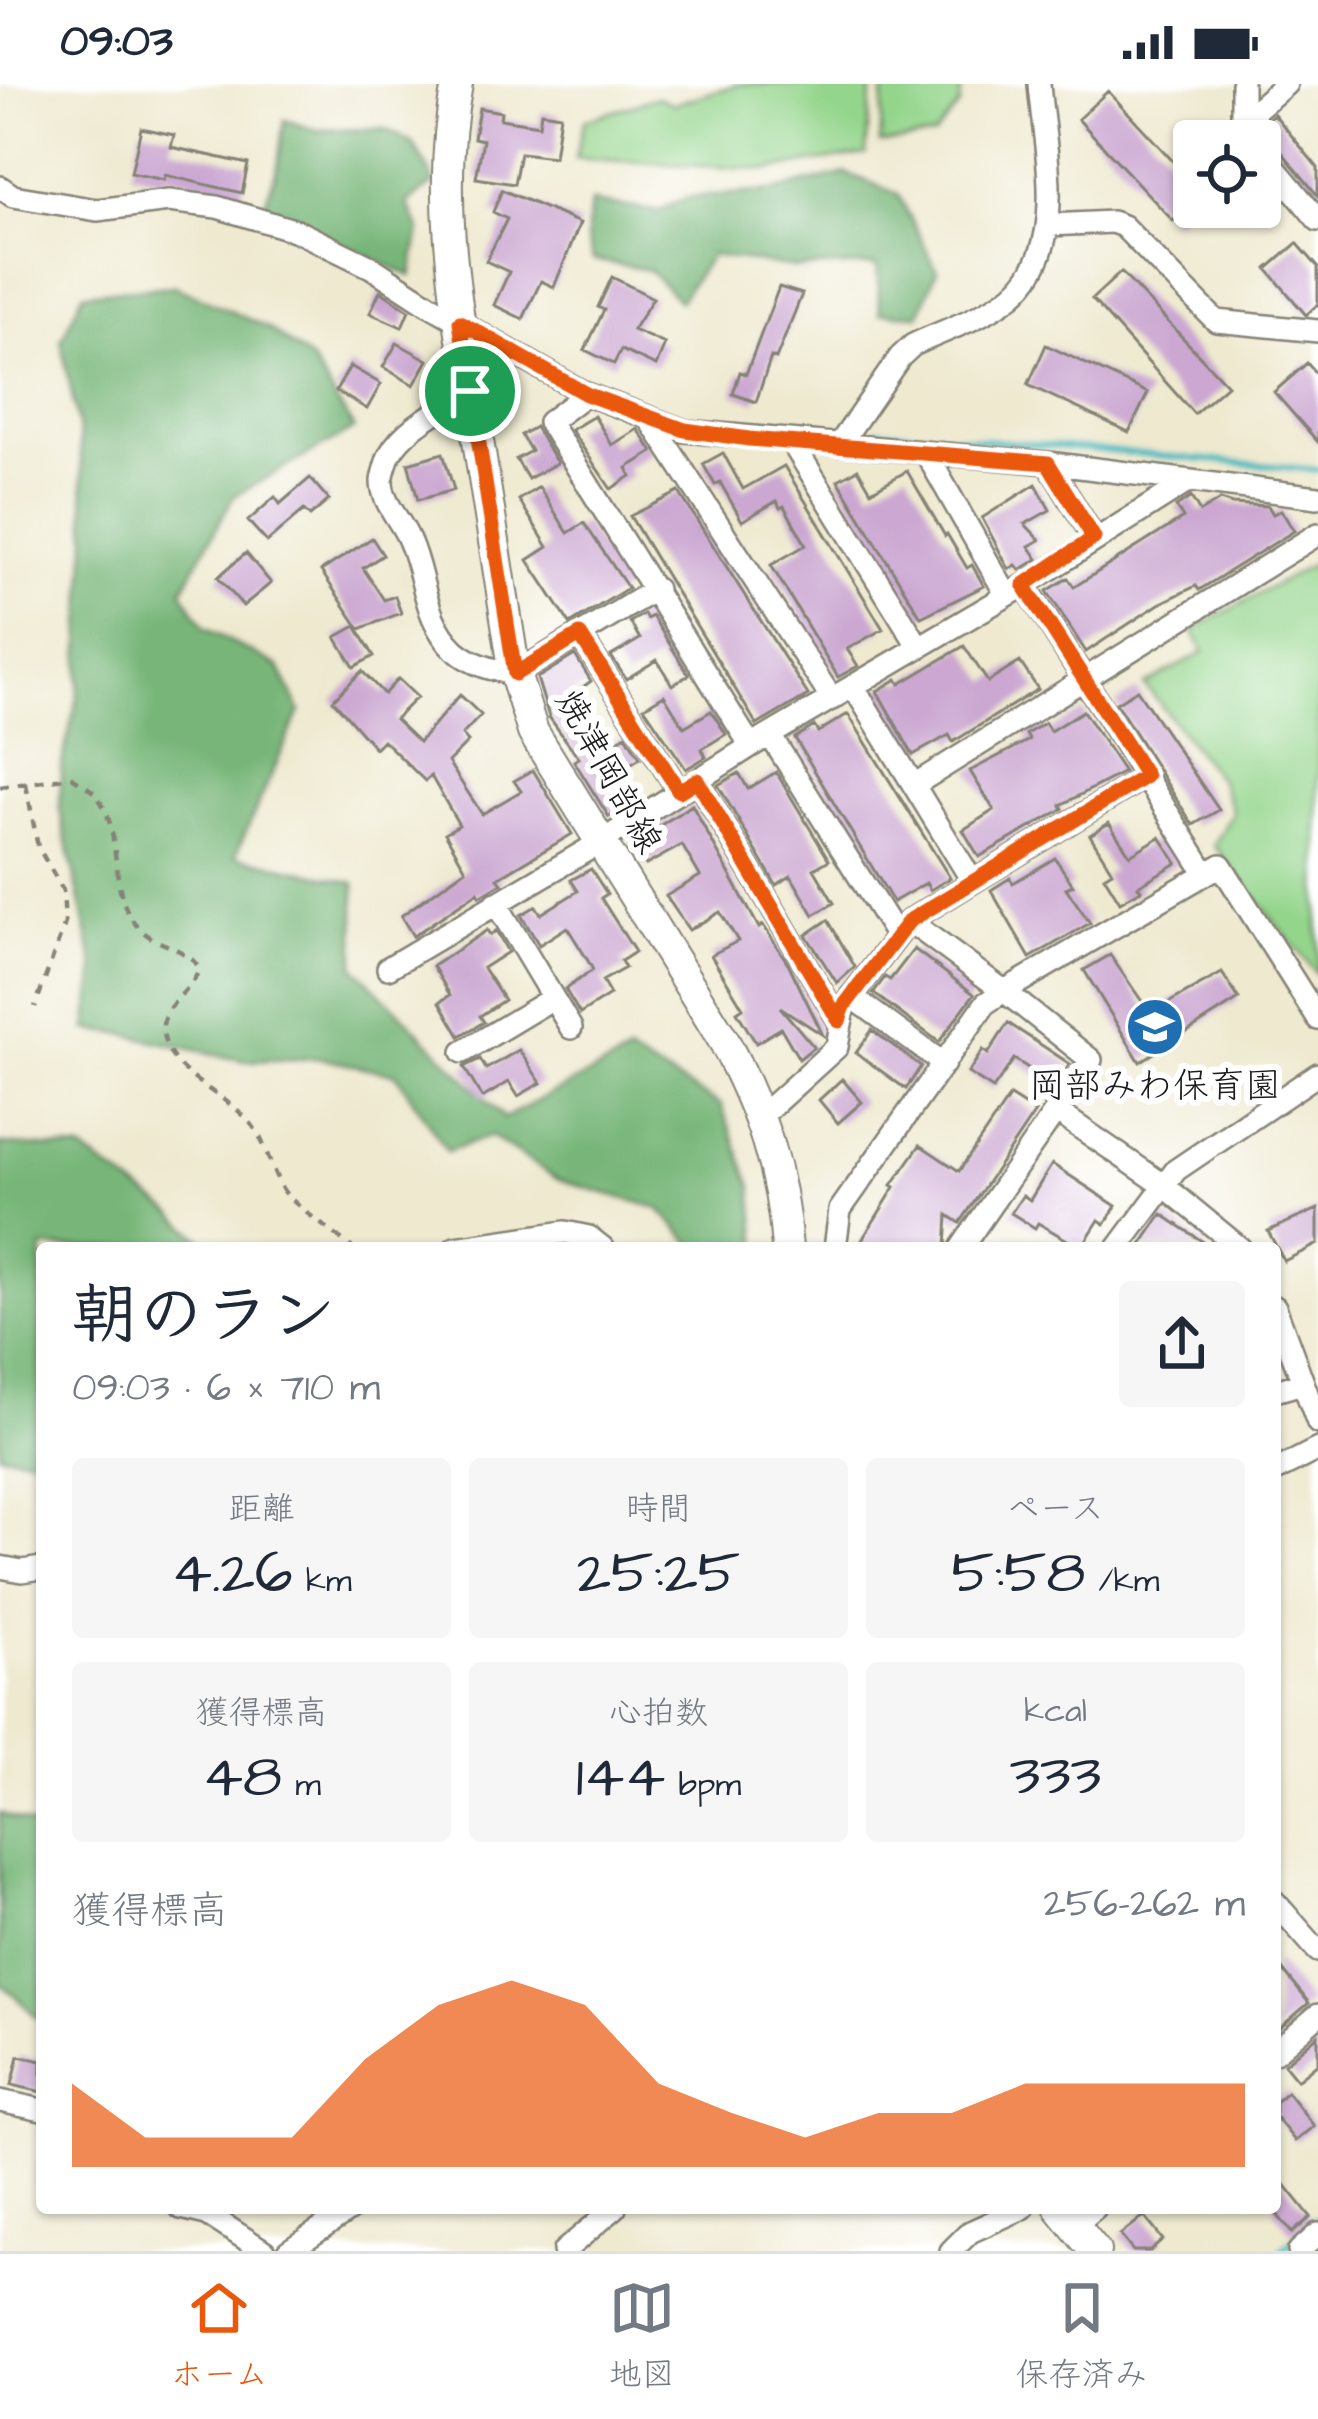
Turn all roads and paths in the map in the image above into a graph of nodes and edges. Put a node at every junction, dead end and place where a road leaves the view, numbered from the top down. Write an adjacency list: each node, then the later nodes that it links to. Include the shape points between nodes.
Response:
1 (457, 84): 11 (main road, 焼津岡部線, via 446,204)
2 (1039, 84): 10 (street)
3 (1242, 84): 5 (street)
4 (1286, 84): 6 (street)
5 (1244, 120)
6 (1252, 120)
7 (1281, 175): 9 (street)
8 (0, 187): 11 (street, via 97,210 169,201 217,207 297,231)
9 (1318, 220)
10 (1050, 225): 12 (street, via 1123,226 1216,321); 17 (street, via 1042,254 1015,292 914,345)
11 (460, 322): 13 (main road, 焼津岡部線); 14 (street)
12 (1318, 331)
13 (470, 391): 28 (main road, 焼津岡部線); 28 (street, via 405,436 382,480 439,631 474,663)
14 (586, 394): 15 (street); 24 (street, via 549,422)
15 (651, 421): 16 (street, via 712,436); 31 (street)
16 (790, 441): 17 (street); 27 (street)
17 (839, 445): 18 (street)
18 (926, 453): 19 (street); 25 (street)
19 (1048, 463): 20 (street); 23 (street)
20 (1189, 481): 21 (street); 23 (street)
21 (1318, 497)
22 (1318, 534): 29 (street)
23 (1094, 538): 25 (street)
24 (656, 590): 26 (street); 32 (street)
25 (1016, 590): 27 (street); 29 (street)
26 (580, 635): 28 (street); 36 (street)
27 (919, 647): 30 (street)
28 (515, 674): 38 (main road, 焼津岡部線, via 533,732)
29 (1087, 680): 33 (street); 35 (street)
30 (854, 686): 31 (street); 35 (street)
31 (832, 699): 32 (street)
32 (761, 740): 36 (street); 42 (street)
33 (1146, 776): 39 (street); 40 (street)
34 (26, 784): 37 (path); 47 (path, via 38,847 63,890 65,923); 57 (path, via 72,777 94,793 137,927 190,954 199,968 195,983 167,1009 166,1045 178,1066 263,1138 284,1192)
35 (914, 785): 40 (street)
36 (688, 786): 38 (street); 49 (street)
37 (0, 787)
38 (599, 843): 41 (street); 55 (main road, 焼津岡部線, via 724,1041)
39 (1205, 872): 44 (street); 48 (street, via 1221,865)
40 (973, 882): 42 (street)
41 (496, 903): 43 (street); 46 (street)
42 (902, 928): 44 (street); 45 (street)
43 (388, 968)
44 (1004, 991): 52 (street, via 986,1003); 54 (street, via 1091,1060)
45 (851, 996): 49 (street); 52 (street)
46 (553, 998): 50 (street); 51 (street)
47 (35, 1007)
48 (1318, 1018)
49 (839, 1021): 55 (street, via 837,1047)
50 (571, 1028)
51 (463, 1052)
52 (944, 1064): 61 (street, via 840,1210)
53 (1318, 1074): 56 (street)
54 (1056, 1111): 56 (street); 62 (street)
55 (760, 1116): 60 (main road, 焼津岡部線)
56 (1162, 1184): 63 (street); 64 (street)
57 (345, 1242)
58 (497, 1242): 59 (street, via 566,1232)
59 (596, 1242)
60 (787, 1242)
61 (836, 1242)
62 (966, 1242)
63 (1122, 1242)
64 (1233, 1242)
65 (1281, 1323): 66 (street)
66 (1303, 1383): 67 (street); 68 (street)
67 (1281, 1389)
68 (1318, 1423)
69 (1318, 1449): 70 (street)
70 (1281, 1468)
71 (0, 1567): 72 (street)
72 (36, 1569)
73 (1281, 1909): 74 (street)
74 (1318, 1951)
75 (1318, 2014): 76 (street)
76 (1281, 2047)
77 (0, 2101): 78 (street)
78 (36, 2109)
79 (207, 2214): 85 (street)
80 (344, 2214): 86 (street)
81 (608, 2214): 87 (street)
82 (1010, 2214): 88 (street, via 970,2232)
83 (1076, 2214): 89 (main road)
84 (1318, 2234): 90 (street)
85 (264, 2251)
86 (288, 2251)
87 (564, 2251)
88 (952, 2251)
89 (1095, 2251)
90 (1299, 2251)

